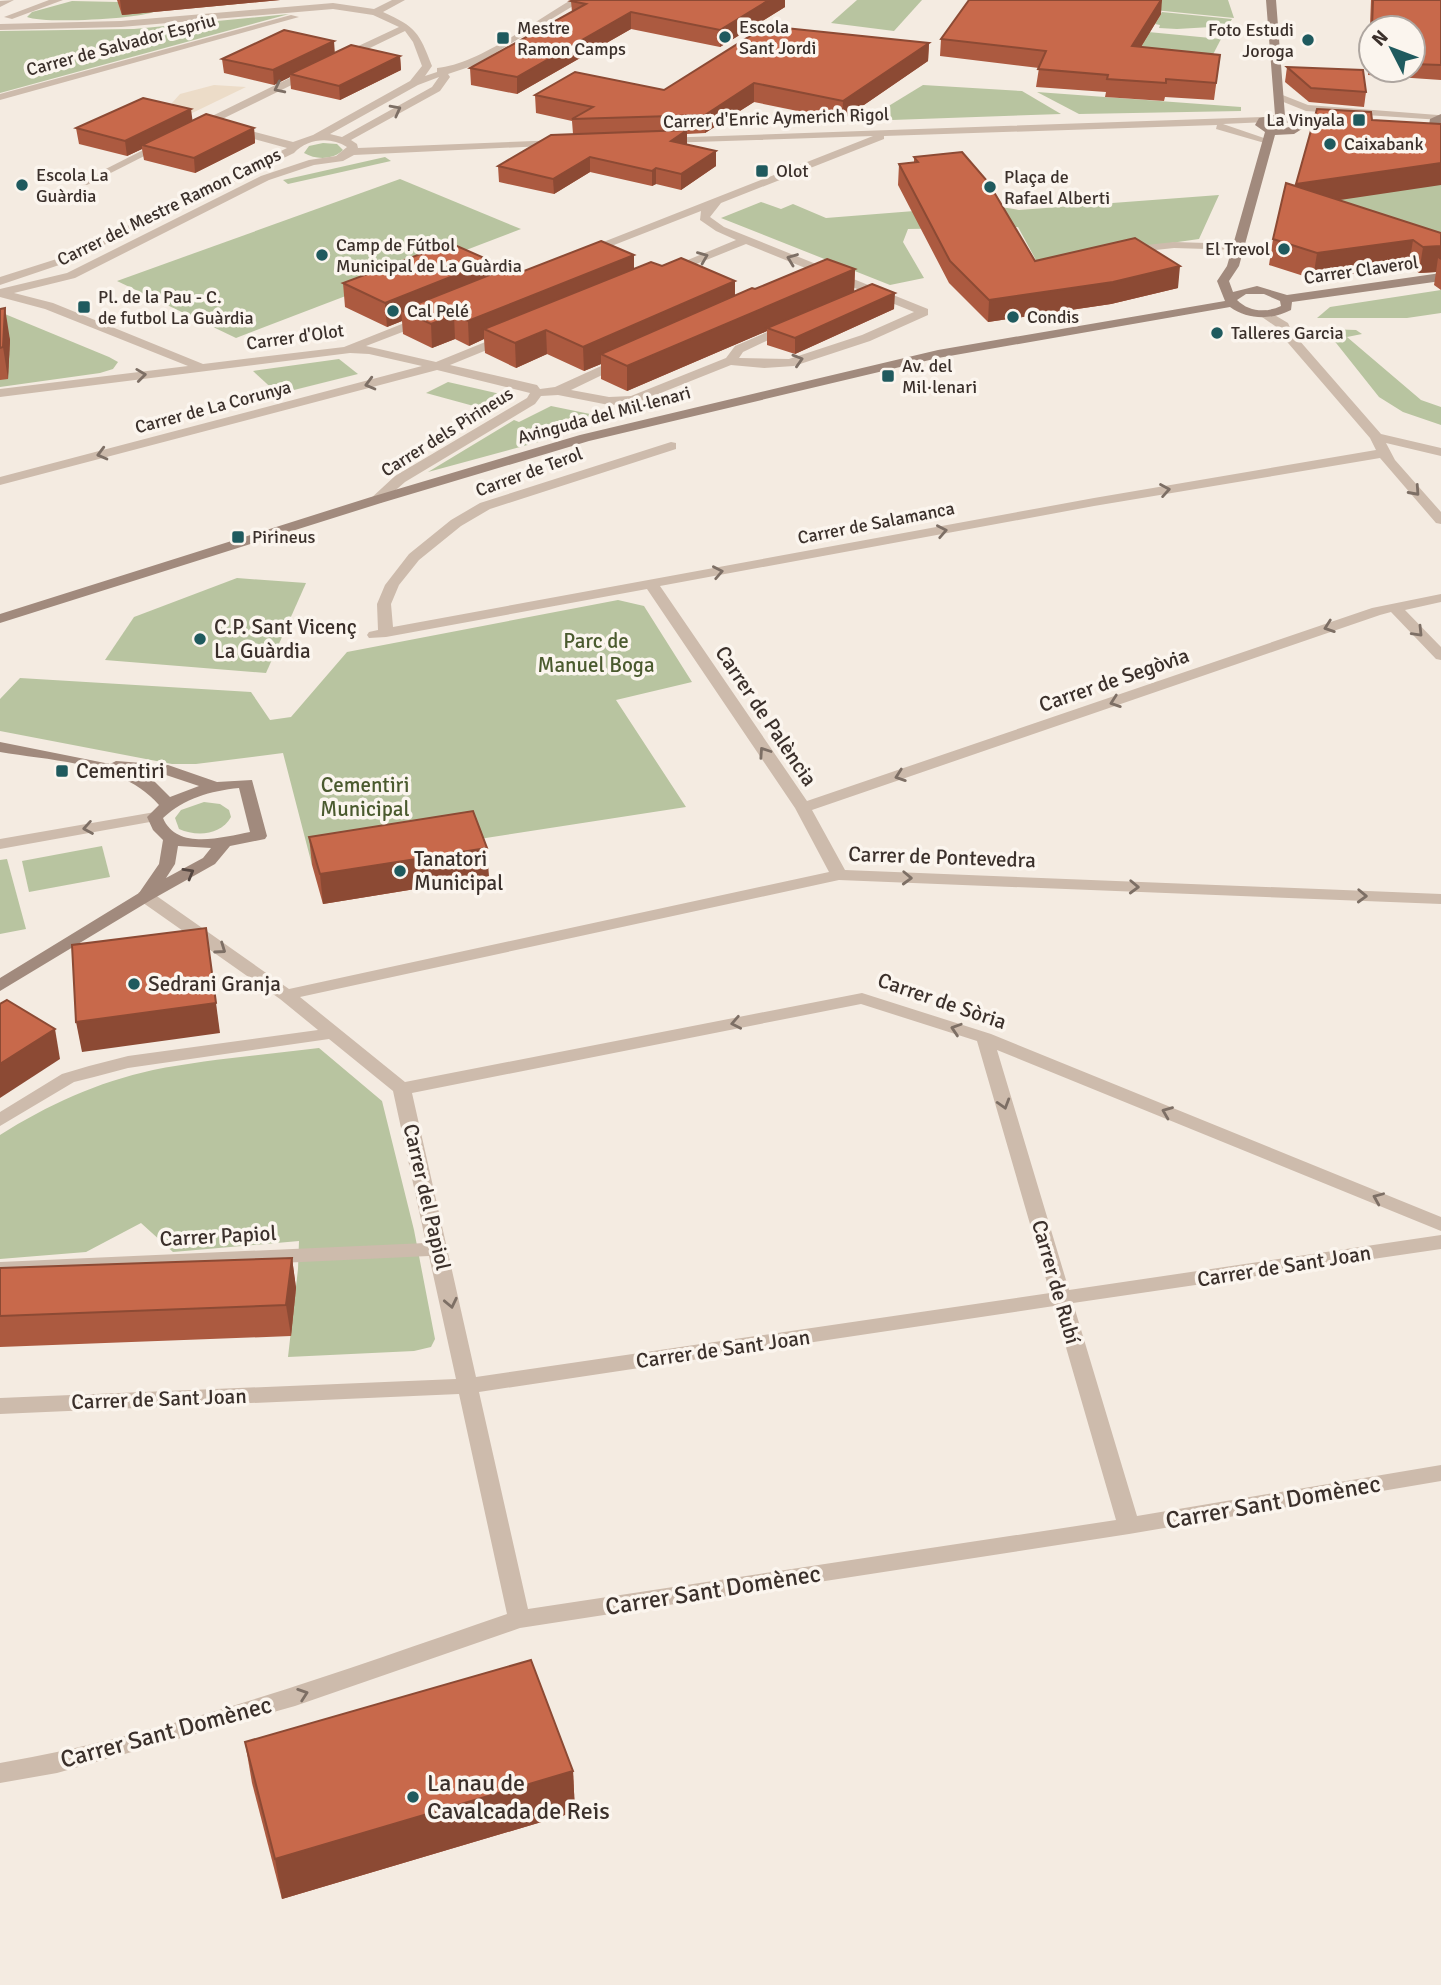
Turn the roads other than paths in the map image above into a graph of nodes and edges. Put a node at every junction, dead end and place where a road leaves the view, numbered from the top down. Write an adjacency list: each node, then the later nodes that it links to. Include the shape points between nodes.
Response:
1 (9, 0): 6 (street)
2 (58, 0): 9 (street)
3 (400, 0): 8 (street)
4 (578, 0): 12 (street, Carrer del Mestre Ramon Camps)
5 (1271, 0): 16 (street)
6 (0, 4)
7 (334, 6): 8 (street); 9 (street, via 121,24 48,27); 15 (street, Carrer de Salvador Espriu)
8 (375, 12): 10 (street)
9 (4, 21)
10 (407, 27): 11 (street); 20 (street, one-way to 20)
11 (425, 60): 12 (street); 13 (street, via 435,63); 14 (street, via 427,66)
12 (471, 63): 13 (street, Carrer del Mestre Ramon Camps)
13 (444, 75): 14 (street, Carrer del Mestre Ramon Camps); 34 (street, Carrer del Mestre Ramon Camps, one-way to 13, via 436,89)
14 (414, 83): 32 (street, Carrer del Mestre Ramon Camps)
15 (0, 97)
16 (1280, 97): 17 (street); 18 (street, via 1307,108)
17 (1280, 117): 21 (street); 24 (street)
18 (1440, 117): 25 (street, via 1434,124)
19 (1203, 122): 24 (street, Carrer d'Enric Aymerich Rigol); 24 (street, Carrer d'Enric Aymerich Rigol); 26 (street, Carrer d'Enric Aymerich Rigol)
20 (206, 123): 23 (street); 37 (street)
21 (1300, 124): 22 (street); 24 (street, via 1294,131)
22 (1312, 125)
23 (194, 129)
24 (1267, 131): 48 (street)
25 (1441, 131): 27 (street)
26 (890, 132): 28 (street, Carrer d'Enric Aymerich Rigol); 40 (street)
27 (1428, 132)
28 (859, 133): 29 (street, Carrer d'Enric Aymerich Rigol); 40 (street)
29 (840, 134): 31 (street, Carrer d'Enric Aymerich Rigol); 42 (street, via 831,150)
30 (181, 135): 43 (street)
31 (762, 136): 33 (street, Carrer d'Enric Aymerich Rigol); 36 (street)
32 (314, 139): 34 (street, Carrer del Mestre Ramon Camps); 37 (street, Carrer del Mestre Ramon Camps)
33 (652, 140)
34 (344, 141): 39 (street, via 353,146)
35 (569, 143): 39 (street)
36 (807, 145)
37 (292, 149): 41 (street, Carrer del Mestre Ramon Camps, via 298,158); 57 (street, Carrer del Mestre Ramon Camps, via 67,259)
38 (818, 151): 42 (street)
39 (351, 152): 41 (street, Carrer del Mestre Ramon Camps, via 339,159)
40 (840, 154): 42 (street)
41 (313, 162): 53 (street, Carrer del Mestre Ramon Camps, via 284,169)
42 (814, 162): 44 (street)
43 (83, 183)
44 (720, 200): 45 (street, via 704,218); 46 (street)
45 (720, 229): 46 (street, via 683,223); 47 (street)
46 (641, 232): 50 (street)
47 (743, 241): 51 (street, one-way to 47); 54 (street, one-way to 47)
48 (1239, 247): 49 (street, via 1174,245); 52 (street)
49 (1110, 253)
50 (571, 259)
51 (825, 272): 56 (street); 70 (street, one-way to 51, via 790,363 866,338 924,312 867,295)
52 (1242, 272): 59 (street); 62 (street, via 1223,281)
53 (71, 276): 58 (street, Carrer del Mestre Ramon Camps); 63 (street)
54 (653, 277)
55 (1441, 277): 61 (street, Carrer Claverol)
56 (809, 279)
57 (0, 281): 58 (street)
58 (30, 287): 60 (street, Carrer del Mestre Ramon Camps); 63 (street)
59 (1263, 291): 61 (street); 62 (street, Avinguda del Mil·lenari, via 1239,293)
60 (0, 293): 63 (street)
61 (1285, 299): 64 (street, via 1286,307)
62 (1232, 301): 64 (street, via 1241,310); 81 (street, Avinguda del Mil·lenari, via 938,354 823,380 585,438)
63 (49, 306): 71 (street, via 188,363)
64 (1266, 314): 76 (street, via 1284,326)
65 (430, 316): 68 (street, Carrer d'Olot)
66 (800, 323): 70 (street, via 739,349)
67 (511, 335): 72 (street, Carrer de La Corunya)
68 (346, 350): 71 (street, Carrer d'Olot); 72 (street, via 369,350)
69 (634, 356): 73 (street)
70 (730, 361): 73 (street, via 633,400 609,401)
71 (207, 366): 74 (street, Carrer d'Olot, one-way to 71)
72 (436, 366): 75 (street, via 533,388); 80 (street, Carrer de La Corunya, one-way to 80)
73 (558, 391): 75 (street)
74 (0, 393)
75 (537, 393): 81 (street, Carrer dels Pirineus, via 531,401 400,479)
76 (1376, 437): 78 (street); 79 (street)
77 (671, 446): 87 (street, Carrer de Terol, via 485,506 460,519 405,567 384,601)
78 (1385, 453): 82 (street, one-way to 82); 83 (street, Carrer de Salamanca, one-way to 78)
79 (1441, 453)
80 (0, 481)
81 (376, 500): 86 (street, Avinguda del Mil·lenari)
82 (1441, 520)
83 (651, 584): 87 (street, Carrer de Salamanca); 93 (street, Carrer de Palència, one-way to 83)
84 (1441, 598): 85 (street, Carrer de Segòvia)
85 (1395, 608): 88 (street, one-way to 88); 93 (street, Carrer de Segòvia, one-way to 93)
86 (0, 619)
87 (380, 634)
88 (1441, 656)
89 (0, 747): 90 (street)
90 (94, 765): 91 (street, via 160,769); 92 (street, via 148,784)
91 (212, 785): 92 (street); 96 (street, via 246,783 259,836)
92 (167, 804): 94 (street)
93 (803, 808): 98 (street, Carrer de Palència)
94 (155, 817): 95 (street); 97 (street, one-way to 97)
95 (171, 838): 96 (street, via 195,844); 99 (street, via 167,864)
96 (226, 840): 99 (street, one-way to 96, via 209,861)
97 (0, 844)
98 (839, 875): 100 (street, Carrer de Pontevedra, one-way to 100); 102 (street, Carrer de Pontevedra)
99 (145, 896): 101 (street); 102 (street, one-way to 102)
100 (1441, 900)
101 (0, 986)
102 (286, 995): 103 (street)
103 (334, 1033): 105 (street); 106 (street, via 128,1062 89,1072 60,1083)
104 (985, 1038): 105 (street, Carrer de Sòria, one-way to 105, via 862,998); 107 (street, Carrer de Sòria, one-way to 104); 111 (street, Carrer de Rubí, one-way to 111)
105 (402, 1089): 109 (street, Carrer del Papiol)
106 (0, 1120)
107 (1441, 1224)
108 (1441, 1242): 111 (street, Carrer de Sant Joan)
109 (439, 1249): 110 (street, Carrer Papiol); 112 (street, Carrer del Papiol, one-way to 112)
110 (0, 1269)
111 (1062, 1300): 112 (street, Carrer de Sant Joan); 115 (street, Carrer de Rubí)
112 (468, 1386): 113 (street, Carrer de Sant Joan); 116 (street, Carrer del Papiol)
113 (0, 1406)
114 (1441, 1473): 115 (street, Carrer Sant Domènec)
115 (1129, 1526): 116 (street, Carrer Sant Domènec)
116 (519, 1619): 117 (street, Carrer Sant Domènec, one-way to 116, via 58,1763 296,1697)
117 (0, 1773)

